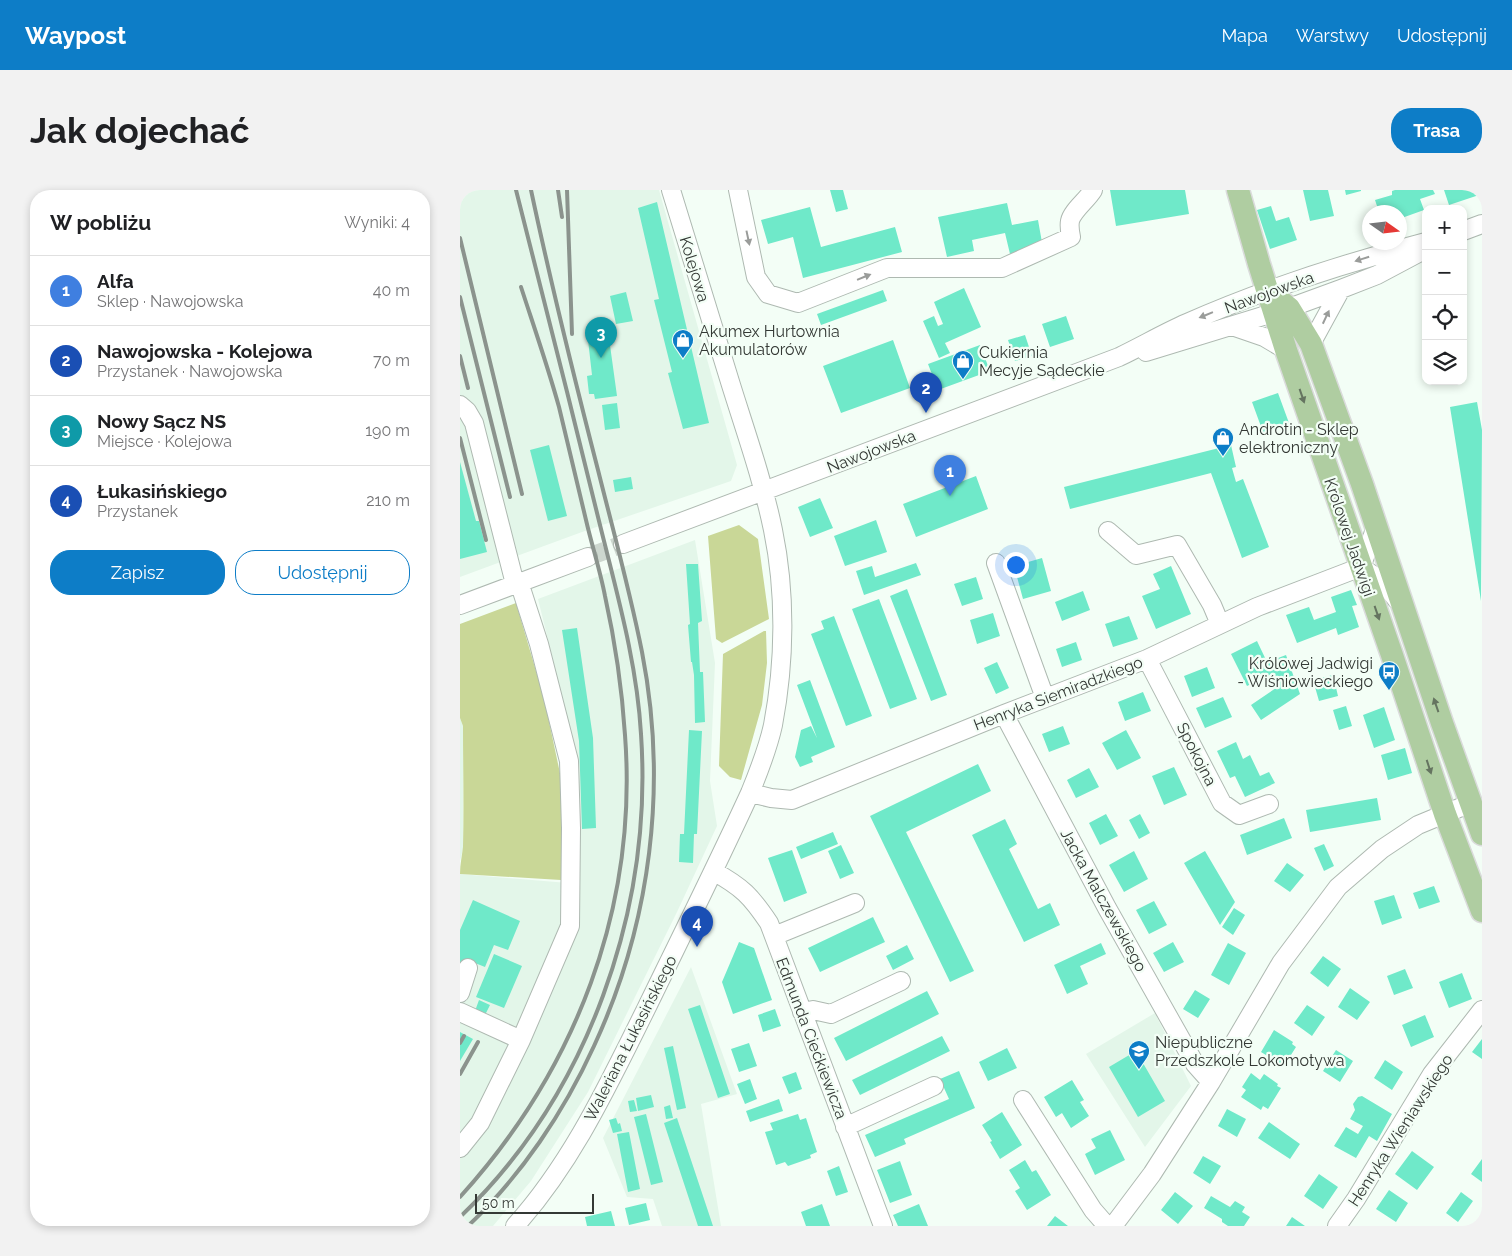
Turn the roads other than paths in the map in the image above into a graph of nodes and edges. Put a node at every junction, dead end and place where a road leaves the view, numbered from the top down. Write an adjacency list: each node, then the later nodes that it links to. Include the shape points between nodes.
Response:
1 (671, 190): 17 (street, Kolejowa)
2 (738, 190): 3 (street, one-way to 3, via 756,277 768,294 798,302 887,268 1002,268 1071,237 1071,218)
3 (1093, 190)
4 (1238, 190): 10 (main road, Królowej Jadwigi)
5 (1482, 224): 6 (street)
6 (1467, 230)
7 (1422, 243): 10 (street, Nawojowska, one-way to 10, via 1361,259)
8 (1424, 250): 9 (street, Nawojowska, via 1377,275)
9 (1341, 289): 11 (street, Nawojowska); 13 (street, one-way to 9)
10 (1268, 291): 11 (main road, Królowej Jadwigi); 15 (street, Nawojowska, one-way to 15, via 1186,323)
11 (1282, 311): 12 (street, Nawojowska); 13 (main road, Królowej Jadwigi); 14 (main road, Królowej Jadwigi)
12 (1232, 326): 14 (street, via 1264,337); 15 (street, Nawojowska, via 1154,350)
13 (1311, 344): 18 (main road, Królowej Jadwigi)
14 (1286, 350): 23 (main road, Królowej Jadwigi, one-way to 23)
15 (1119, 357): 17 (street, Nawojowska)
16 (460, 406): 24 (street, via 474,424)
17 (763, 491): 20 (street, Nawojowska); 31 (street, Waleriana Łukasińskiego, via 773,529 781,586 782,658 772,727)
18 (1376, 527): 23 (street); 26 (main road, Królowej Jadwigi)
19 (1108, 531): 27 (street, via 1136,555 1176,544)
20 (623, 544)
21 (588, 557): 24 (street)
22 (996, 563): 29 (street)
23 (1361, 567): 26 (street, via 1382,581); 27 (street, Henryka Siemiradzkiego); 34 (main road, Królowej Jadwigi, one-way to 34)
24 (517, 583): 25 (street); 46 (street, via 539,644 569,761 571,828 570,926)
25 (460, 605)
26 (1403, 606): 32 (main road, Królowej Jadwigi, one-way to 26)
27 (1220, 624): 28 (street, Henryka Siemiradzkiego)
28 (1147, 658): 29 (street, Henryka Siemiradzkiego); 33 (street, Spokojna, via 1222,803 1239,815)
29 (1045, 698): 30 (street, Henryka Siemiradzkiego)
30 (1004, 714): 31 (street, Henryka Siemiradzkiego, via 792,800); 47 (street, Jacka Malczewskiego, via 1107,908 1195,1064)
31 (750, 793): 36 (street, Waleriana Łukasińskiego)
32 (1471, 803): 34 (street); 35 (main road, Królowej Jadwigi)
33 (1269, 804)
34 (1444, 814): 38 (main road, Królowej Jadwigi); 47 (street, via 1418,825 1382,848 1338,887 1281,963)
35 (1482, 834)
36 (714, 871): 39 (street, Edmunda Ciećkiewicza, via 738,885 757,904); 52 (street, Waleriana Łukasińskiego, via 595,1110 572,1150)
37 (855, 903): 39 (street)
38 (1482, 911)
39 (774, 936): 45 (street, Edmunda Ciećkiewicza)
40 (468, 968): 42 (street)
41 (901, 981): 45 (street, via 831,1014 813,1010)
42 (460, 994)
43 (1482, 1010): 56 (street, Henryka Wieniawskiego, via 1432,1074)
44 (460, 1012): 46 (street)
45 (802, 1012): 50 (street, Edmunda Ciećkiewicza)
46 (521, 1040): 51 (street, via 480,1123)
47 (1211, 1082): 55 (street, via 1152,1174)
48 (934, 1086): 50 (street)
49 (1023, 1100): 54 (street, via 1093,1210)
50 (845, 1127): 53 (street, Edmunda Ciećkiewicza)
51 (460, 1148)
52 (515, 1226)
53 (882, 1226)
54 (1107, 1226)
55 (1113, 1226)
56 (1337, 1226)

